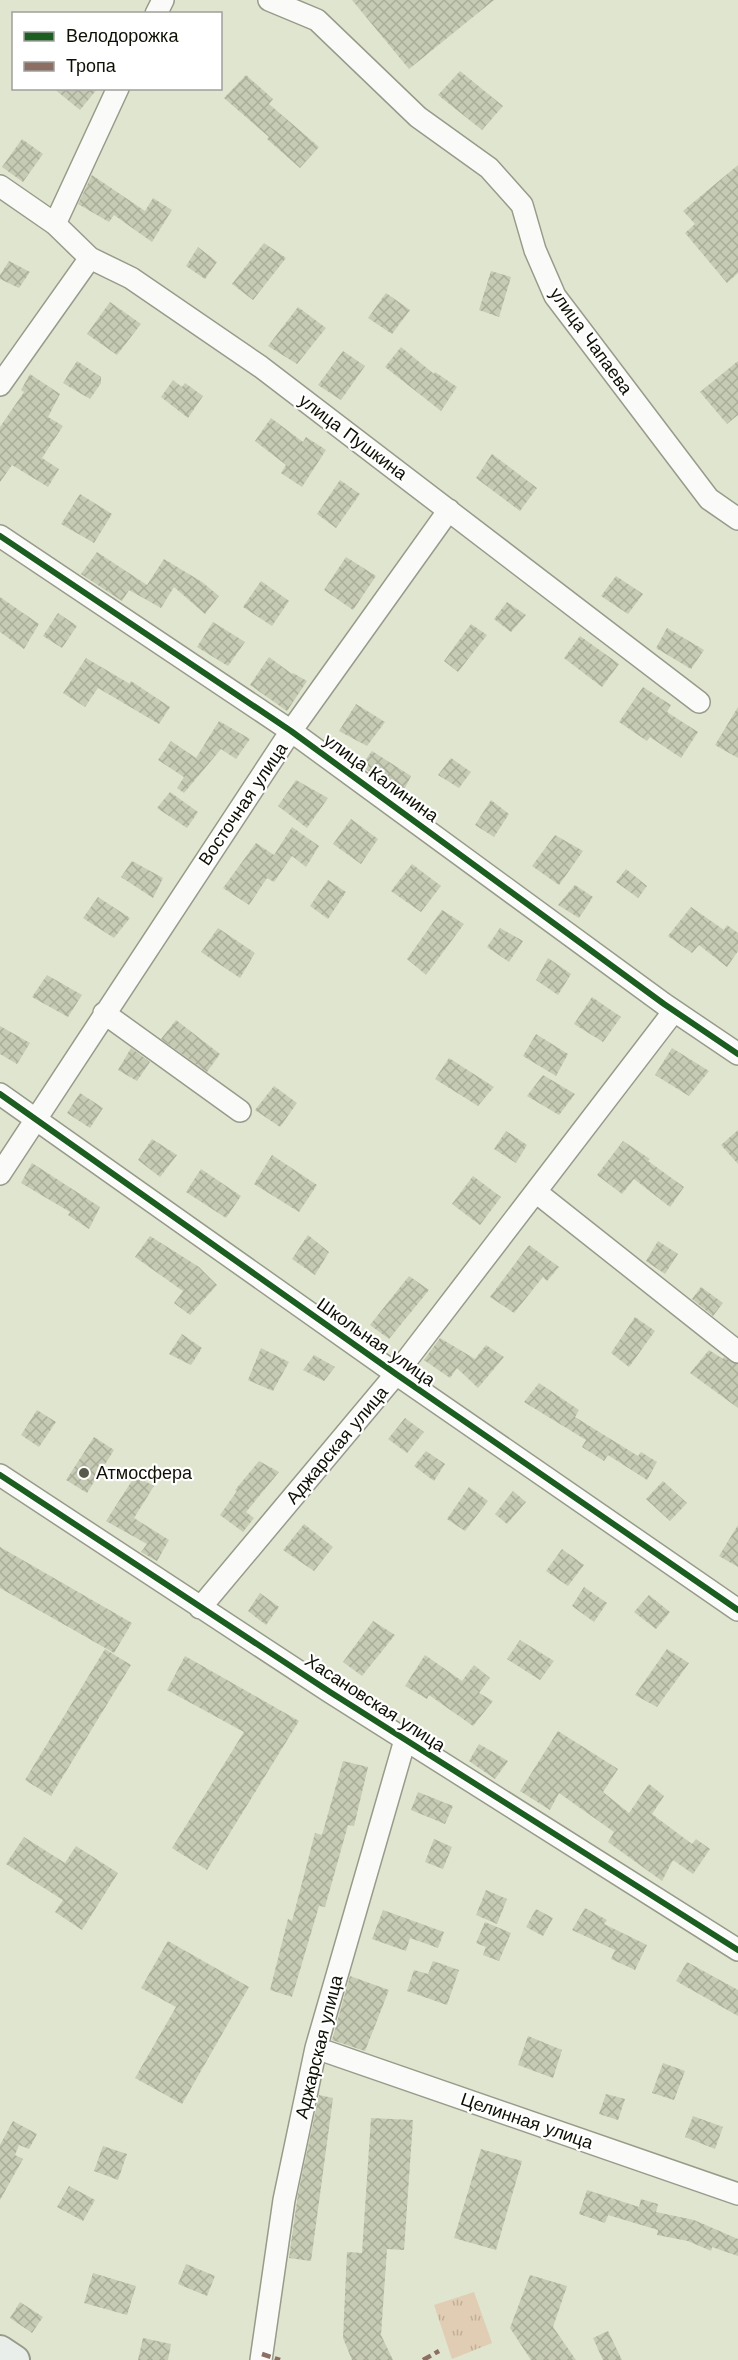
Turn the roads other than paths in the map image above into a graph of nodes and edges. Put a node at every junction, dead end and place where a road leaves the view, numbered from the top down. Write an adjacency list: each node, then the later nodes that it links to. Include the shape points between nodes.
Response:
1 (269, 0): 8 (street, улица Чапаева, via 317,20 418,117 489,168 522,205 535,250 555,296 709,499)
2 (117, 90): 4 (street)
3 (0, 186): 4 (street, улица Пушкина)
4 (55, 224): 5 (street, улица Пушкина)
5 (90, 258): 6 (street); 7 (street, улица Пушкина, via 131,278 261,367)
6 (0, 385)
7 (449, 510): 10 (street, улица Пушкина); 11 (street, Восточная улица)
8 (738, 519)
9 (0, 536): 11 (street, улица Калинина)
10 (699, 702)
11 (291, 731): 12 (street, улица Калинина); 13 (street, Восточная улица)
12 (674, 1011): 14 (street, улица Калинина); 19 (street, Аджарская улица)
13 (104, 1013): 16 (street); 17 (street, Восточная улица)
14 (738, 1054)
15 (0, 1094): 17 (street, Школьная улица)
16 (240, 1111)
17 (35, 1119): 18 (street, Восточная улица); 21 (street, Школьная улица)
18 (0, 1174)
19 (536, 1192): 20 (street); 21 (street, Аджарская улица)
20 (738, 1352)
21 (396, 1374): 23 (street, Аджарская улица); 24 (street, Школьная улица)
22 (0, 1474): 23 (street, Хасановская улица)
23 (200, 1608): 25 (street, Хасановская улица)
24 (738, 1610)
25 (405, 1740): 26 (street, Хасановская улица); 27 (street, Аджарская улица)
26 (738, 1950)
27 (316, 2048): 28 (street, Целинная улица); 31 (street, Аджарская улица, via 285,2200)
28 (738, 2194)
29 (0, 2350): 30 (main road)
30 (15, 2360)
31 (261, 2360)

